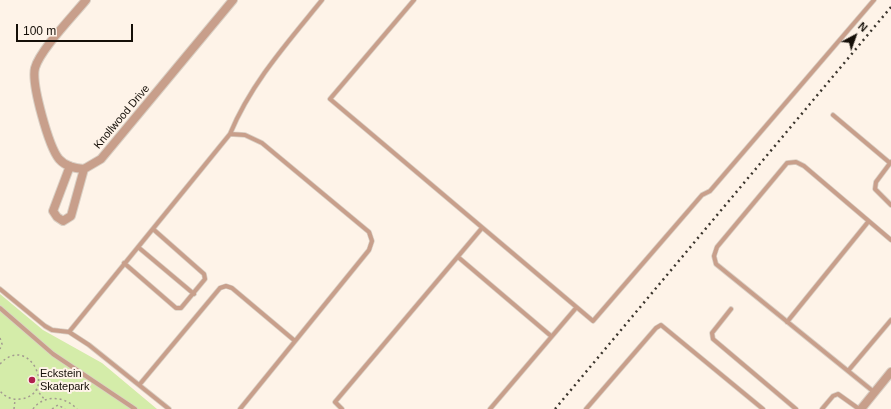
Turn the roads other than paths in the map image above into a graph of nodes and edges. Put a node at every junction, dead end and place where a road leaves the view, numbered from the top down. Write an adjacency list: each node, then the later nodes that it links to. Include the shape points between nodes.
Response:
1 (86, 0): 9 (street, via 40,57 34,74 41,113 51,146 60,160)
2 (233, 0): 10 (street, Knollwood Drive, via 101,159)
3 (322, 0): 7 (lane, via 246,99)
4 (414, 0): 13 (lane, via 330,99)
5 (874, 0): 22 (lane, via 710,191 702,195 593,321)
6 (833, 115): 8 (lane)
7 (230, 134): 14 (lane); 28 (lane, via 245,135 262,143 369,232 372,241 369,250)
8 (890, 162): 11 (lane, via 876,182 875,189)
9 (70, 166): 10 (street); 10 (street, via 53,211 64,221 71,216)
10 (84, 169)
11 (891, 205)
12 (868, 222): 15 (lane); 25 (lane); 25 (lane, via 804,166 796,162 787,163 717,247 714,256 716,264)
13 (482, 228): 17 (lane); 22 (lane)
14 (153, 229): 16 (lane); 20 (lane, via 204,274 205,279)
15 (891, 240)
16 (138, 247): 18 (lane); 20 (lane)
17 (458, 257): 27 (lane); 36 (lane, via 335,402)
18 (124, 263): 20 (lane, via 176,308 181,308); 26 (lane)
19 (0, 289): 26 (lane, via 45,326 52,330)
20 (194, 294)
21 (0, 308): 33 (lane, via 53,354)
22 (576, 308): 27 (lane)
23 (730, 309): 40 (lane, via 712,332 713,339)
24 (891, 320): 29 (lane)
25 (787, 322): 29 (lane)
26 (69, 332): 31 (lane)
27 (551, 336): 37 (lane)
28 (295, 341): 31 (lane, via 232,288 226,286 220,288); 35 (lane)
29 (848, 371): 32 (lane)
30 (891, 372): 32 (street)
31 (140, 384): 34 (lane)
32 (874, 392): 42 (street)
33 (135, 409)
34 (169, 409)
35 (240, 409)
36 (342, 409)
37 (490, 409)
38 (586, 409): 39 (lane, via 661,325)
39 (763, 409)
40 (796, 409)
41 (822, 409): 42 (lane, via 838,394)
42 (860, 409)

